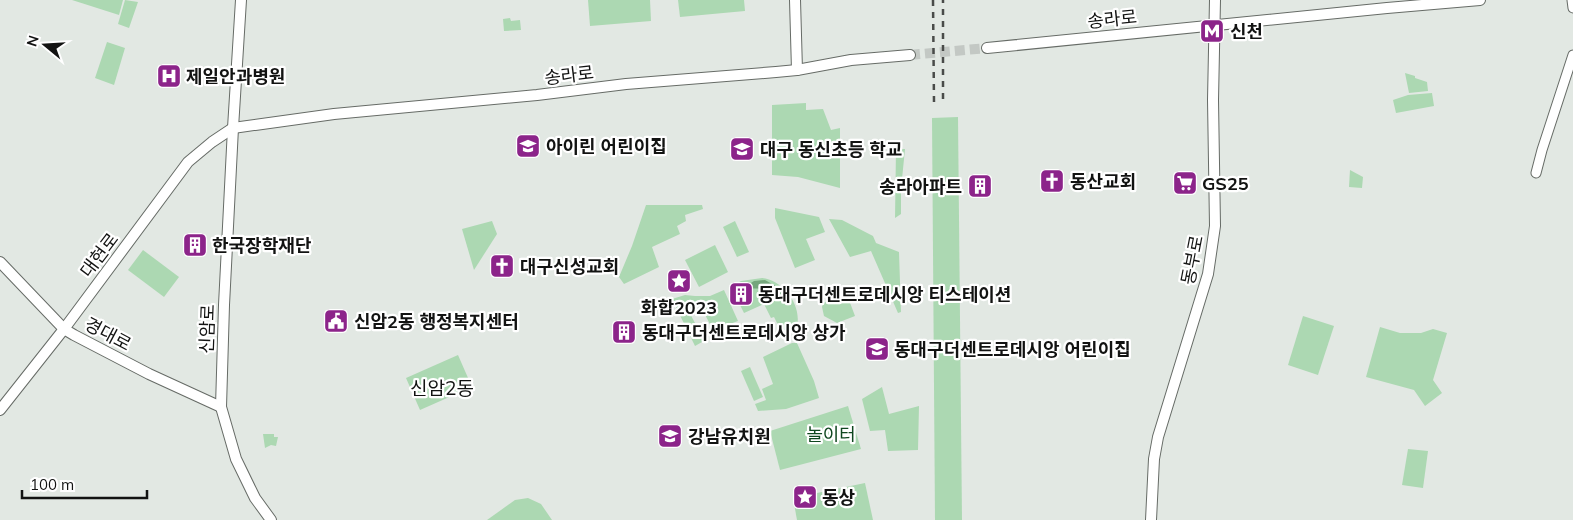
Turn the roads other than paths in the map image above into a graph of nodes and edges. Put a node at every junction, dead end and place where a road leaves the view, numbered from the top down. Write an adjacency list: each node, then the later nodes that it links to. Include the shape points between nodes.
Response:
1 (241, 0): 12 (main road, 신암로)
2 (795, 0): 11 (main road)
3 (1216, 0): 7 (main road, 동부로)
4 (1480, 0): 7 (main road, 송라로)
5 (1572, 0): 6 (street)
6 (1573, 8)
7 (1215, 25): 8 (main road, 송라로); 19 (main road, 동부로, via 1214,226 1208,274 1158,436)
8 (987, 48)
9 (910, 55): 11 (main road, 송라로, via 851,60)
10 (1573, 55): 13 (street)
11 (797, 70): 12 (main road, 송라로, via 334,114)
12 (233, 128): 15 (main road, 대현로, via 188,162); 16 (main road, 신암로)
13 (1536, 173)
14 (0, 262): 15 (main road, 경대로)
15 (64, 329): 16 (main road, 경대로, via 108,354); 17 (main road, 대현로)
16 (221, 407): 18 (main road, 신암로, via 236,459 255,498)
17 (0, 410)
18 (271, 520)
19 (1151, 520)

